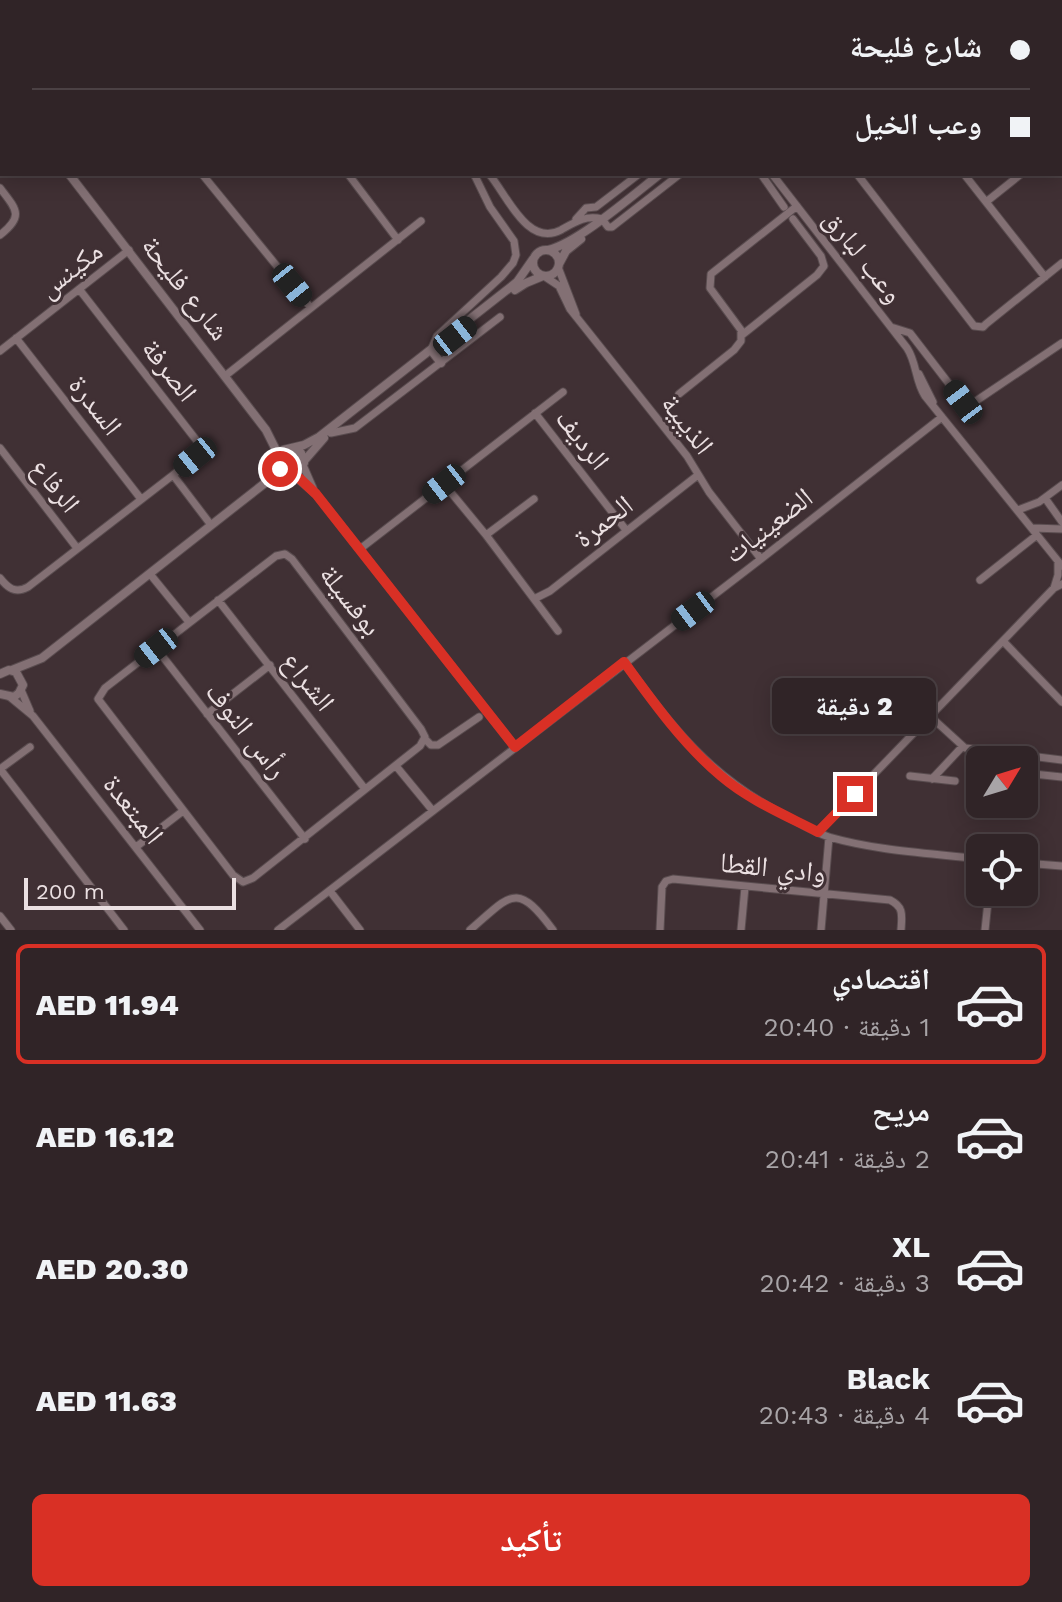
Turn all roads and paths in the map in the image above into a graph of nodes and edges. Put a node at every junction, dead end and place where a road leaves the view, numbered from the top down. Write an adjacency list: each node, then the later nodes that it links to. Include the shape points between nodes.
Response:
1 (71, 176): 28 (street, شارع فليحة)
2 (204, 176): 36 (street)
3 (350, 176): 27 (street)
4 (478, 176): 44 (street, via 490,207 514,241 516,255 492,286 437,336)
5 (490, 176): 25 (street, via 535,231 554,233)
6 (636, 176): 25 (street)
7 (657, 176): 14 (street)
8 (678, 176): 16 (street)
9 (762, 176): 20 (street)
10 (774, 176): 19 (street, وعب لبارق)
11 (859, 176): 34 (street, via 974,326 983,327)
12 (966, 176): 18 (street)
13 (1018, 176): 18 (street)
14 (651, 181): 16 (street); 17 (street)
15 (0, 188): 26 (street, via 17,216)
16 (659, 191): 21 (street)
17 (626, 200): 21 (street); 22 (street)
18 (986, 202): 34 (street)
19 (797, 206): 39 (street, وعب لبارق); 40 (street, via 711,274 710,288)
20 (784, 207)
21 (634, 210): 22 (street, via 612,227)
22 (602, 219): 25 (street); 29 (street); 32 (street, via 569,248)
23 (793, 219): 40 (street, via 824,266)
24 (421, 221): 27 (street)
25 (575, 221)
26 (0, 235)
27 (398, 240): 36 (street)
28 (129, 250): 35 (street, مكينس); 46 (street, شارع فليحة)
29 (548, 250): 30 (street); 32 (street)
30 (533, 259): 33 (street, via 534,270); 44 (street, via 517,282)
31 (1062, 263): 34 (street)
32 (559, 265): 33 (street); 37 (street, الذيبية)
33 (544, 276): 37 (street, الذيبية, via 559,286); 44 (street, via 520,286)
34 (1045, 277)
35 (79, 289): 41 (street, مكينس); 58 (street, الصرفة, via 197,441 198,454)
36 (311, 308): 46 (street)
37 (577, 316): 59 (street, الذيبية)
38 (500, 317): 45 (street)
39 (891, 327): 42 (street, via 910,333 970,405); 50 (street, وعب لبارق, via 910,352)
40 (742, 335): 48 (street, via 734,350)
41 (16, 338): 43 (street, مكينس); 65 (street, السدرة)
42 (1062, 343)
43 (0, 351)
44 (432, 352): 45 (street); 52 (street); 54 (street, via 319,437)
45 (441, 363): 52 (street, via 355,428)
46 (225, 376): 51 (street, شارع فليحة)
47 (563, 392): 49 (street, الرديف)
48 (679, 394)
49 (535, 413): 61 (street, الرديف); 71 (street, الرديف)
50 (942, 417): 67 (street, وعب لبارق); 76 (street, الضعينيات)
51 (266, 430): 54 (street, شارع فليحة); 55 (street, شارع فليحة)
52 (331, 433): 56 (street)
53 (0, 448): 74 (street, الرفاع)
54 (292, 448): 55 (street); 56 (street)
55 (278, 459): 57 (street, via 280,469); 60 (street)
56 (304, 463): 57 (street); 63 (street)
57 (289, 474): 60 (street); 63 (street)
58 (173, 475): 65 (street, الصرفة); 69 (street)
59 (698, 475): 71 (street, الحمرة); 76 (street, الذيبية)
60 (265, 483): 69 (street)
61 (444, 484): 73 (street); 75 (street, الرديف)
62 (1062, 485): 64 (street)
63 (316, 494): 75 (street)
64 (1045, 498): 67 (street); 68 (street)
65 (141, 499): 74 (street, الصرفة)
66 (534, 499): 73 (street)
67 (1018, 510): 72 (street, وعب لبارق)
68 (1062, 522)
69 (211, 525): 78 (street)
70 (1062, 529): 72 (street)
71 (626, 530): 82 (street, الحمرة)
72 (1034, 531): 77 (street, وعب لبارق); 80 (street)
73 (486, 535): 82 (street)
74 (77, 548): 79 (street, الصرفة, via 22,590 9,588)
75 (360, 549): 101 (street)
76 (761, 559): 89 (street, الضعينيات)
77 (1060, 564): 81 (street)
78 (150, 574): 84 (street); 88 (street)
79 (0, 578)
80 (980, 580)
81 (1058, 586): 86 (street)
82 (534, 599): 85 (street)
83 (218, 600): 84 (street, بوفسيلة); 90 (street, الشراع); 99 (street, بوفسيلة, via 276,556 289,556)
84 (189, 622): 87 (street, بوفسيلة)
85 (558, 631)
86 (1003, 641): 94 (street); 98 (street)
87 (156, 648): 95 (street, رأس النوف); 113 (street, بوفسيلة, via 98,699)
88 (42, 658): 91 (street); 92 (street)
89 (624, 662): 101 (street, الضعينيات); 115 (street, via 681,736 723,778)
90 (270, 665): 95 (street); 112 (street, الشراع)
91 (5, 670): 92 (street, via 20,676)
92 (22, 688): 93 (street); 96 (street, المبتعدة)
93 (4, 696): 96 (street, المبتعدة)
94 (1062, 702)
95 (207, 714): 117 (street, رأس النوف)
96 (33, 716): 118 (street, المبتعدة)
97 (479, 717): 99 (street, via 438,745)
98 (931, 717): 102 (street); 115 (street)
99 (425, 739): 106 (street, بوفسيلة)
100 (30, 747): 128 (street, via 0,769)
101 (515, 747): 114 (street, الضعينيات)
102 (962, 747): 103 (street); 110 (street)
103 (966, 748)
104 (1038, 759): 105 (street)
105 (1062, 760)
106 (396, 766): 112 (street, بوفسيلة); 114 (street)
107 (1038, 774): 109 (street)
108 (910, 776): 110 (street)
109 (1062, 777)
110 (932, 779): 111 (street)
111 (955, 781)
112 (365, 789): 117 (street, بوفسيلة)
113 (183, 811): 117 (street, بوفسيلة, via 243,882); 118 (street)
114 (433, 811): 123 (street, الضعينيات)
115 (818, 832): 116 (street)
116 (829, 837): 119 (street); 124 (street)
117 (305, 839)
118 (136, 847): 129 (street, المبتعدة)
119 (966, 857)
120 (1038, 864): 121 (street)
121 (1062, 866)
122 (745, 887): 124 (street, وادي القطا); 134 (street, وادي القطا, via 666,881); 135 (street)
123 (330, 891): 130 (street, الضعينيات); 131 (street)
124 (824, 895): 136 (street); 137 (street, وادي القطا, via 899,904)
125 (988, 906): 138 (street)
126 (0, 916): 127 (street)
127 (11, 930)
128 (124, 930)
129 (200, 930)
130 (278, 930)
131 (360, 930)
132 (470, 930): 133 (street, via 503,901 517,897 536,906)
133 (553, 930)
134 (660, 930)
135 (741, 930)
136 (821, 930)
137 (901, 930)
138 (985, 930)

